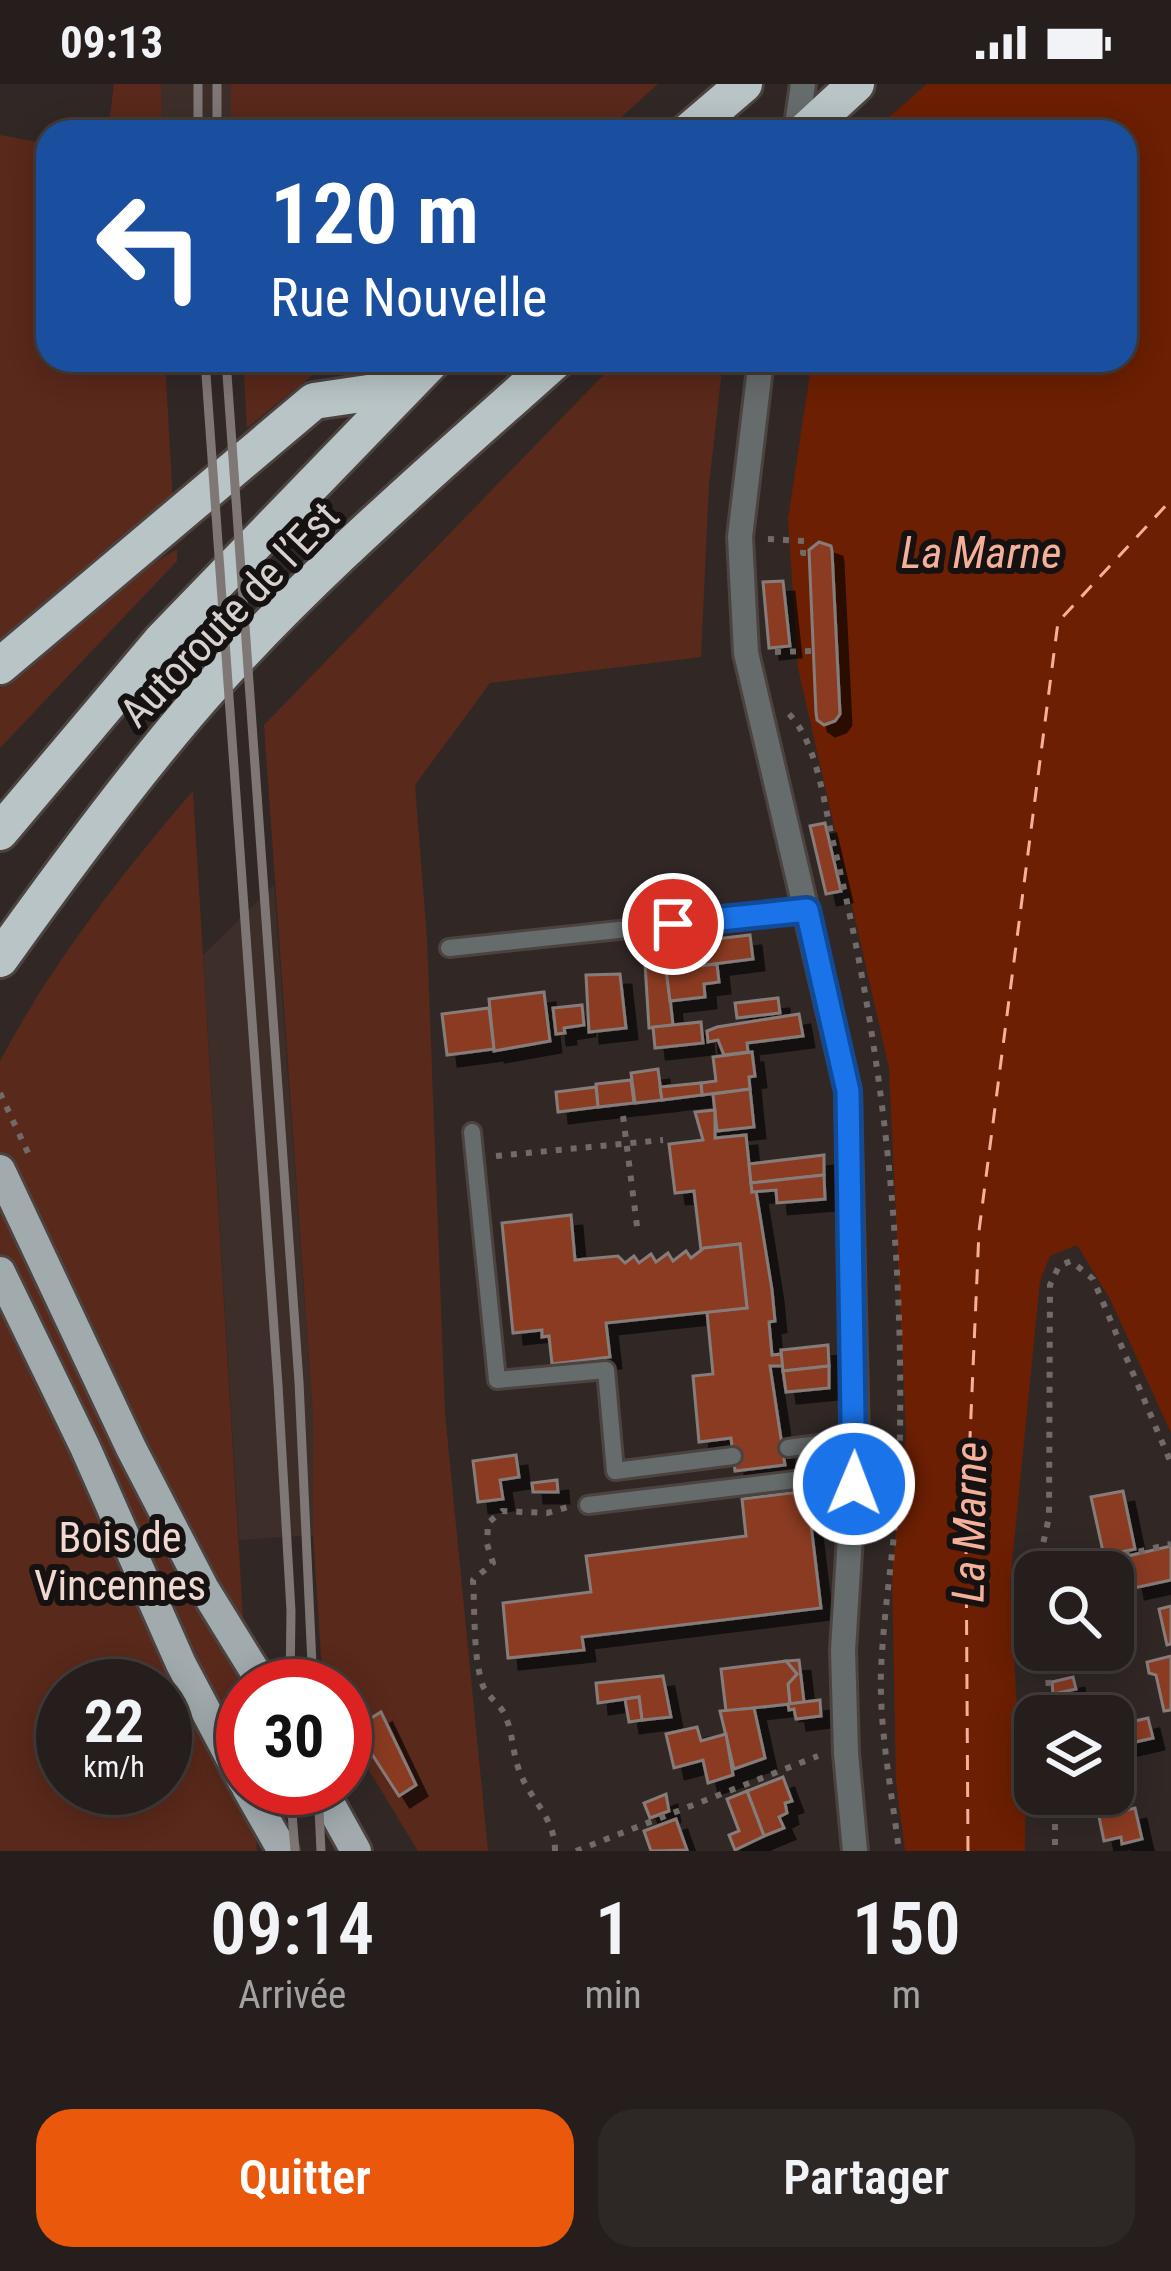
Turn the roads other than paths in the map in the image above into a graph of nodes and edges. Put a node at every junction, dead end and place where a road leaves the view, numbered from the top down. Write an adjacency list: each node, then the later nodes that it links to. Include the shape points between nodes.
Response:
1 (744, 84): 4 (highway)
2 (803, 84): 5 (street)
3 (856, 84): 6 (highway)
4 (702, 120)
5 (801, 120)
6 (814, 120)
7 (420, 372): 10 (highway, Autoroute de l’Est)
8 (543, 372): 15 (highway, Autoroute de l’Est, via 191,710)
9 (760, 372): 13 (street, via 740,537 746,653)
10 (402, 388): 11 (highway, via 314,401); 12 (highway, Autoroute de l’Est, via 161,641)
11 (0, 666)
12 (0, 832)
13 (807, 910): 14 (lane); 19 (street, via 848,1091)
14 (449, 948)
15 (0, 959)
16 (472, 1132): 21 (lane, via 497,1380 606,1370 615,1471)
17 (0, 1170): 24 (main road, via 203,1587)
18 (5, 1282): 25 (main road)
19 (856, 1439): 20 (lane); 22 (street)
20 (788, 1448)
21 (733, 1456)
22 (854, 1484): 23 (lane, via 795,1480); 30 (street, via 843,1650)
23 (588, 1505)
24 (248, 1659)
25 (216, 1730)
26 (263, 1815): 28 (main road)
27 (336, 1815): 29 (main road)
28 (284, 1851)
29 (356, 1851)
30 (855, 1851)

